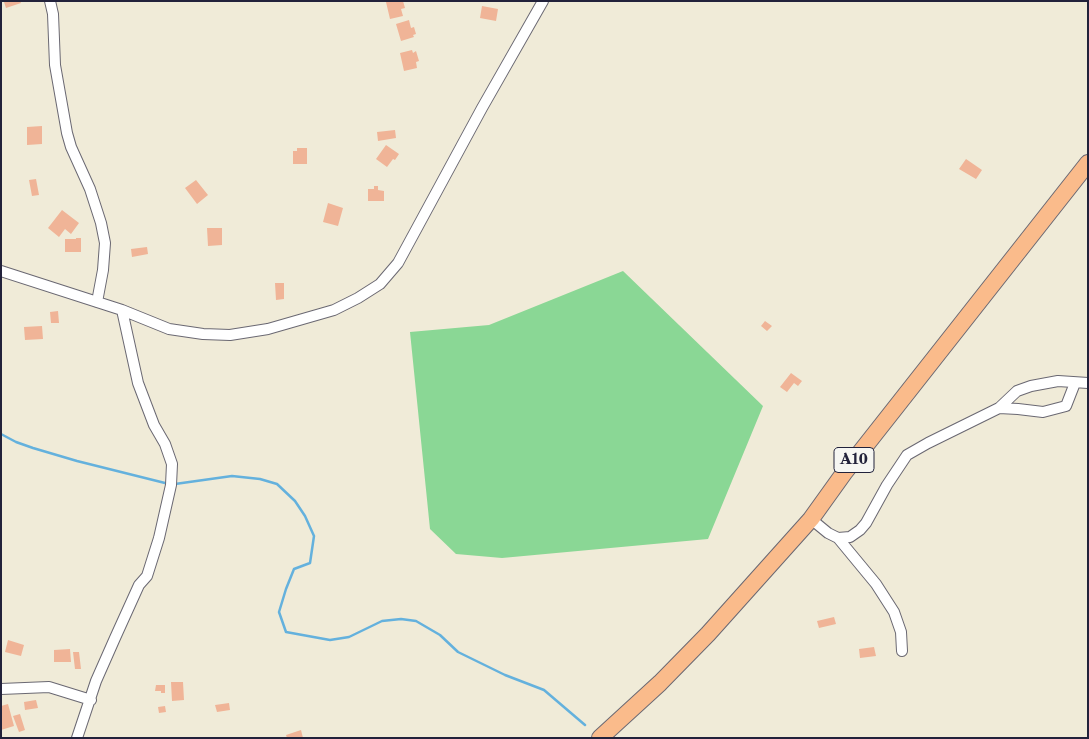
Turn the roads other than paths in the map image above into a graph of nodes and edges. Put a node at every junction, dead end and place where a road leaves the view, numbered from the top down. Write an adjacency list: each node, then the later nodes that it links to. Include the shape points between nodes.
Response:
1 (50, 1): 5 (street, via 55,65 67,133 90,189 105,243)
2 (542, 1): 6 (street, via 398,263 380,284 334,310 268,329 230,335 169,329)
3 (1088, 163): 10 (main road, A10, via 844,472)
4 (1, 271): 5 (street)
5 (97, 302): 6 (street)
6 (122, 310): 14 (street, via 138,383 172,464 171,485 147,576 139,585)
7 (1075, 383): 8 (street); 9 (street, via 1058,381 1031,386 1017,391); 9 (street, via 1066,406 1043,412)
8 (1088, 383)
9 (999, 408): 11 (street, via 907,455 866,523 850,537)
10 (811, 520): 11 (street); 16 (main road, A10, via 708,634)
11 (838, 538): 12 (street, via 876,584 894,612 901,632)
12 (902, 651)
13 (1, 689): 14 (street, via 49,687)
14 (90, 700): 15 (street)
15 (77, 738)
16 (600, 738)

